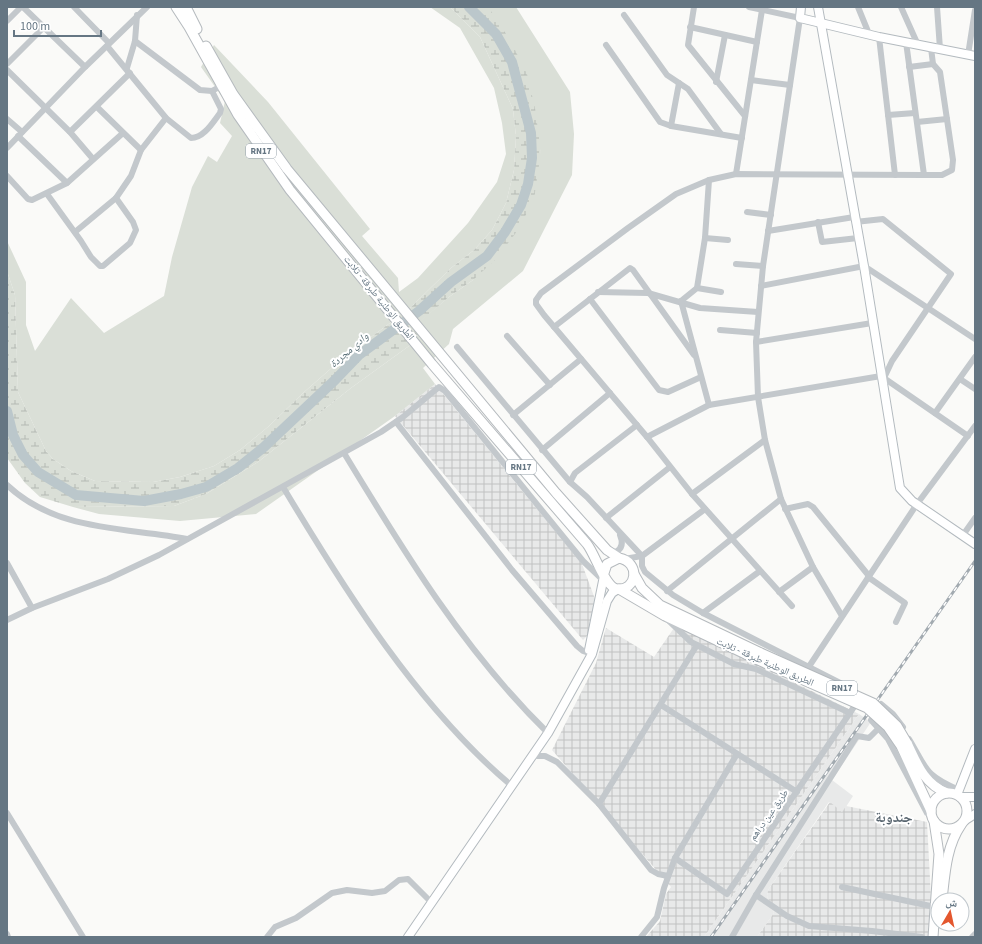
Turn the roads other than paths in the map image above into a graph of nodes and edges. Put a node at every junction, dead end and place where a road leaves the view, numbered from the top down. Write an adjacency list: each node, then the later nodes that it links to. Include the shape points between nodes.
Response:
1 (22, 7): 18 (street); 20 (street)
2 (74, 7): 28 (street)
3 (147, 7): 15 (street)
4 (176, 7): 44 (main road, الطريق الوطنية طبرقة - تلابت / RN17)
5 (186, 7): 140 (main road, الطريق الوطنية طبرقة - تلابت / RN17, via 233,94 287,169 508,437)
6 (694, 7): 21 (street)
7 (749, 7): 13 (street)
8 (801, 7): 17 (street)
9 (818, 7): 19 (street)
10 (858, 7): 22 (street)
11 (900, 7): 30 (street)
12 (937, 7): 32 (street)
13 (762, 10): 17 (street); 26 (street)
14 (975, 10): 33 (street)
15 (137, 15): 25 (street); 28 (street)
16 (624, 15): 42 (street, via 667,75)
17 (800, 18): 19 (street); 43 (street)
18 (7, 21)
19 (822, 23): 22 (street); 66 (street)
20 (44, 27): 34 (street); 36 (street)
21 (690, 27): 23 (street); 41 (street, via 688,45)
22 (869, 34): 24 (street)
23 (725, 35): 26 (street); 41 (street)
24 (879, 37): 27 (street); 49 (street)
25 (135, 41): 39 (street); 45 (street, via 200,90)
26 (757, 42): 40 (street)
27 (906, 42): 30 (street); 37 (street)
28 (108, 44): 36 (street); 39 (street)
29 (606, 45): 55 (street, via 657,119)
30 (918, 45): 31 (street)
31 (931, 48): 32 (street); 35 (street)
32 (940, 49): 33 (street)
33 (971, 56)
34 (7, 64)
35 (933, 64): 37 (street); 53 (street, via 940,72)
36 (85, 67): 47 (street)
37 (909, 67): 48 (street)
38 (7, 70): 47 (street)
39 (128, 71): 46 (street); 51 (street)
40 (751, 80): 43 (street); 50 (street)
41 (716, 82): 50 (street)
42 (679, 83): 55 (street); 59 (street, via 688,89)
43 (790, 85): 64 (street)
44 (221, 86): 45 (street); 145 (main road, الطريق الوطنية طبرقة - تلابت / RN17, via 260,149 290,190 432,364 587,544)
45 (212, 91): 51 (street, via 221,109 220,113 201,135 191,138)
46 (97, 107): 56 (street); 57 (street)
47 (44, 108): 56 (street); 58 (street)
48 (915, 113): 49 (street); 54 (street)
49 (888, 115): 67 (street)
50 (745, 116): 60 (street)
51 (166, 118): 62 (street)
52 (7, 119): 58 (street)
53 (947, 119): 54 (street); 68 (street, via 954,160 952,170 942,175)
54 (916, 122): 68 (street)
55 (671, 126): 59 (street)
56 (70, 132): 63 (street)
57 (123, 133): 62 (street); 63 (street)
58 (20, 134): 61 (street); 71 (street)
59 (721, 134): 60 (street)
60 (742, 138): 65 (street)
61 (7, 148)
62 (141, 150): 73 (street, via 131,176)
63 (93, 159): 71 (street)
64 (777, 173): 65 (street); 66 (street); 75 (street)
65 (736, 174): 70 (street)
66 (846, 174): 67 (street); 76 (street)
67 (895, 175): 68 (street)
68 (924, 175)
69 (7, 176): 72 (street, via 28,199)
70 (709, 180): 80 (street); 96 (street, via 676,194 541,293 536,304)
71 (67, 183): 72 (street)
72 (47, 194): 79 (street)
73 (116, 198): 79 (street); 79 (street, via 136,230 130,243 114,257 100,266)
74 (748, 212): 75 (street)
75 (771, 215): 78 (street)
76 (855, 220): 77 (street); 81 (street); 93 (street, via 883,219 950,272 950,278)
77 (818, 222): 78 (street); 81 (street, via 822,242)
78 (768, 231): 84 (street)
79 (75, 232)
80 (705, 238): 82 (street); 87 (street)
81 (858, 238): 85 (street)
82 (728, 240)
83 (736, 264): 84 (street)
84 (763, 266): 86 (street)
85 (864, 266): 86 (street); 93 (street); 95 (street)
86 (761, 286): 94 (street)
87 (697, 288): 90 (street); 92 (street)
88 (598, 292): 89 (street); 89 (street, via 630,268); 91 (street)
89 (648, 292): 92 (street); 103 (street)
90 (721, 292)
91 (590, 299): 96 (street); 106 (street, via 659,390 668,392)
92 (680, 301): 94 (street, via 700,308); 103 (street)
93 (928, 308): 100 (street); 107 (street)
94 (758, 312): 98 (street)
95 (872, 323): 101 (street); 107 (street)
96 (554, 327): 105 (street)
97 (720, 330): 98 (street)
98 (757, 333): 101 (street)
99 (507, 336): 109 (street)
100 (975, 339)
101 (756, 342): 112 (street)
102 (457, 346): 115 (street)
103 (694, 354): 106 (street)
104 (975, 357): 108 (street)
105 (581, 359): 109 (street); 111 (street)
106 (701, 377): 113 (street)
107 (882, 377): 112 (street); 114 (street); 130 (street, via 900,488)
108 (960, 379): 110 (street); 114 (street)
109 (550, 385): 115 (street)
110 (975, 389)
111 (610, 393): 117 (street); 122 (street)
112 (758, 397): 113 (street); 121 (street)
113 (709, 405): 120 (street)
114 (935, 413): 119 (street)
115 (513, 415): 122 (street)
116 (396, 422): 123 (street); 143 (street, via 437,387 441,387); 164 (street, via 512,570 577,646)
117 (637, 425): 120 (street); 125 (street, via 575,474)
118 (975, 426): 119 (street)
119 (968, 436): 130 (street)
120 (648, 437): 124 (street)
121 (765, 440): 128 (street); 129 (street)
122 (542, 450): 125 (street)
123 (344, 453): 127 (street); 170 (street, via 441,605 517,703)
124 (670, 467): 128 (street); 133 (street)
125 (570, 482): 133 (street)
126 (7, 485): 138 (street, via 42,511 73,522)
127 (283, 487): 138 (street); 175 (street, via 374,630 467,746)
128 (692, 494): 131 (street)
129 (781, 499): 132 (street); 137 (street)
130 (917, 504): 136 (street); 149 (street)
131 (705, 509): 137 (street); 141 (street)
132 (786, 509): 146 (street); 149 (street, via 808,504 813,507)
133 (606, 518): 135 (street)
134 (975, 518): 136 (street)
135 (618, 532): 140 (street, via 622,542 621,548 614,552); 141 (street)
136 (963, 535): 139 (street)
137 (732, 537): 147 (street); 154 (street)
138 (187, 539): 157 (street, via 108,580)
139 (975, 544)
140 (606, 550): 142 (main road, الطريق الوطنية طبرقة - تلابت / RN17)
141 (642, 556): 142 (street); 148 (street); 151 (street, via 643,569)
142 (618, 559): 145 (street); 148 (main road, RN17, via 629,562); 150 (main road, via 607,564)
143 (583, 561): 145 (street); 150 (street)
144 (7, 563): 157 (street)
145 (598, 563): 150 (main road, الطريق الوطنية طبرقة - تلابت / RN17)
146 (813, 567): 155 (street); 160 (street)
147 (760, 571): 155 (street); 158 (street)
148 (634, 572): 152 (main road, الطريق الوطنية طبرقة - تلابت / RN17); 153 (main road, via 634,579 628,586)
149 (868, 576): 160 (street); 162 (street, via 904,604)
150 (604, 578): 153 (main road, RN17); 164 (street)
151 (656, 582): 152 (street, via 646,579); 154 (street)
152 (642, 588): 165 (main road, الطريق الوطنية طبرقة - تلابت / RN17, via 670,611)
153 (618, 589): 159 (main road, الطريق الوطنية طبرقة - تلابت / RN17); 164 (street, via 607,601)
154 (667, 591): 158 (street)
155 (779, 592): 156 (street)
156 (792, 606)
157 (32, 608): 161 (street)
158 (703, 613): 166 (street)
159 (665, 616): 163 (street, via 684,637); 165 (main road, الطريق الوطنية طبرقة - تلابت / RN17)
160 (842, 616): 166 (street)
161 (7, 620)
162 (896, 622)
163 (697, 645): 167 (street); 168 (street, via 734,664 756,669)
164 (590, 653): 170 (street)
165 (760, 656): 171 (main road, الطريق الوطنية طبرقة - تلابت / RN17, bridge, via 867,708)
166 (808, 668): 168 (street, طريق عين دراهم, via 863,694)
167 (661, 705): 173 (street); 180 (street)
168 (850, 713): 176 (street, طريق عين دراهم)
169 (879, 728): 178 (street, via 871,720 881,704 900,723 929,772); 183 (street, via 888,739 927,813); 191 (street, via 869,738 857,736)
170 (548, 733): 174 (street)
171 (904, 744): 177 (main road, الطريق الوطنية طبرقة - تلابت / RN17, via 924,776 935,788); 183 (main road, الطريق الوطنية طبرقة - تلابت / RN17)
172 (975, 749): 178 (street)
173 (737, 754): 176 (street); 186 (street)
174 (532, 756): 175 (street); 180 (street, via 545,756 557,762)
175 (512, 786): 192 (street)
176 (797, 792): 186 (street, طريق عين دراهم, via 727,894)
177 (947, 793): 178 (main road, RN17); 183 (main road, via 934,801)
178 (959, 794): 179 (street); 184 (main road, RN17, via 966,805)
179 (975, 797)
180 (599, 804): 187 (street, via 651,870)
181 (7, 813): 197 (street)
182 (975, 814): 184 (street)
183 (932, 816): 184 (main road, via 937,825 947,829 958,827); 185 (main road, الطريق الوطنية طبرقة - تلابت / RN17)
184 (963, 822): 185 (main road, الطريق الوطنية طبرقة - تلابت / RN17)
185 (943, 854): 189 (main road, الطريق الوطنية طبرقة - تلابت / RN17); 190 (main road, الطريق الوطنية طبرقة - تلابت / RN17)
186 (675, 858): 187 (street)
187 (668, 876): 200 (street, via 657,917)
188 (842, 887): 193 (street)
189 (937, 892)
190 (942, 892)
191 (756, 895): 201 (street); 202 (street, via 787,916 809,926)
192 (432, 903): 198 (street, via 408,879 399,880 383,892 336,892 293,920 276,927); 199 (street)
193 (930, 906)
194 (7, 934): 196 (street)
195 (975, 934): 203 (street)
196 (8, 937)
197 (83, 937)
198 (267, 937)
199 (408, 937)
200 (641, 937)
201 (732, 937)
202 (922, 937)
203 (972, 937)

